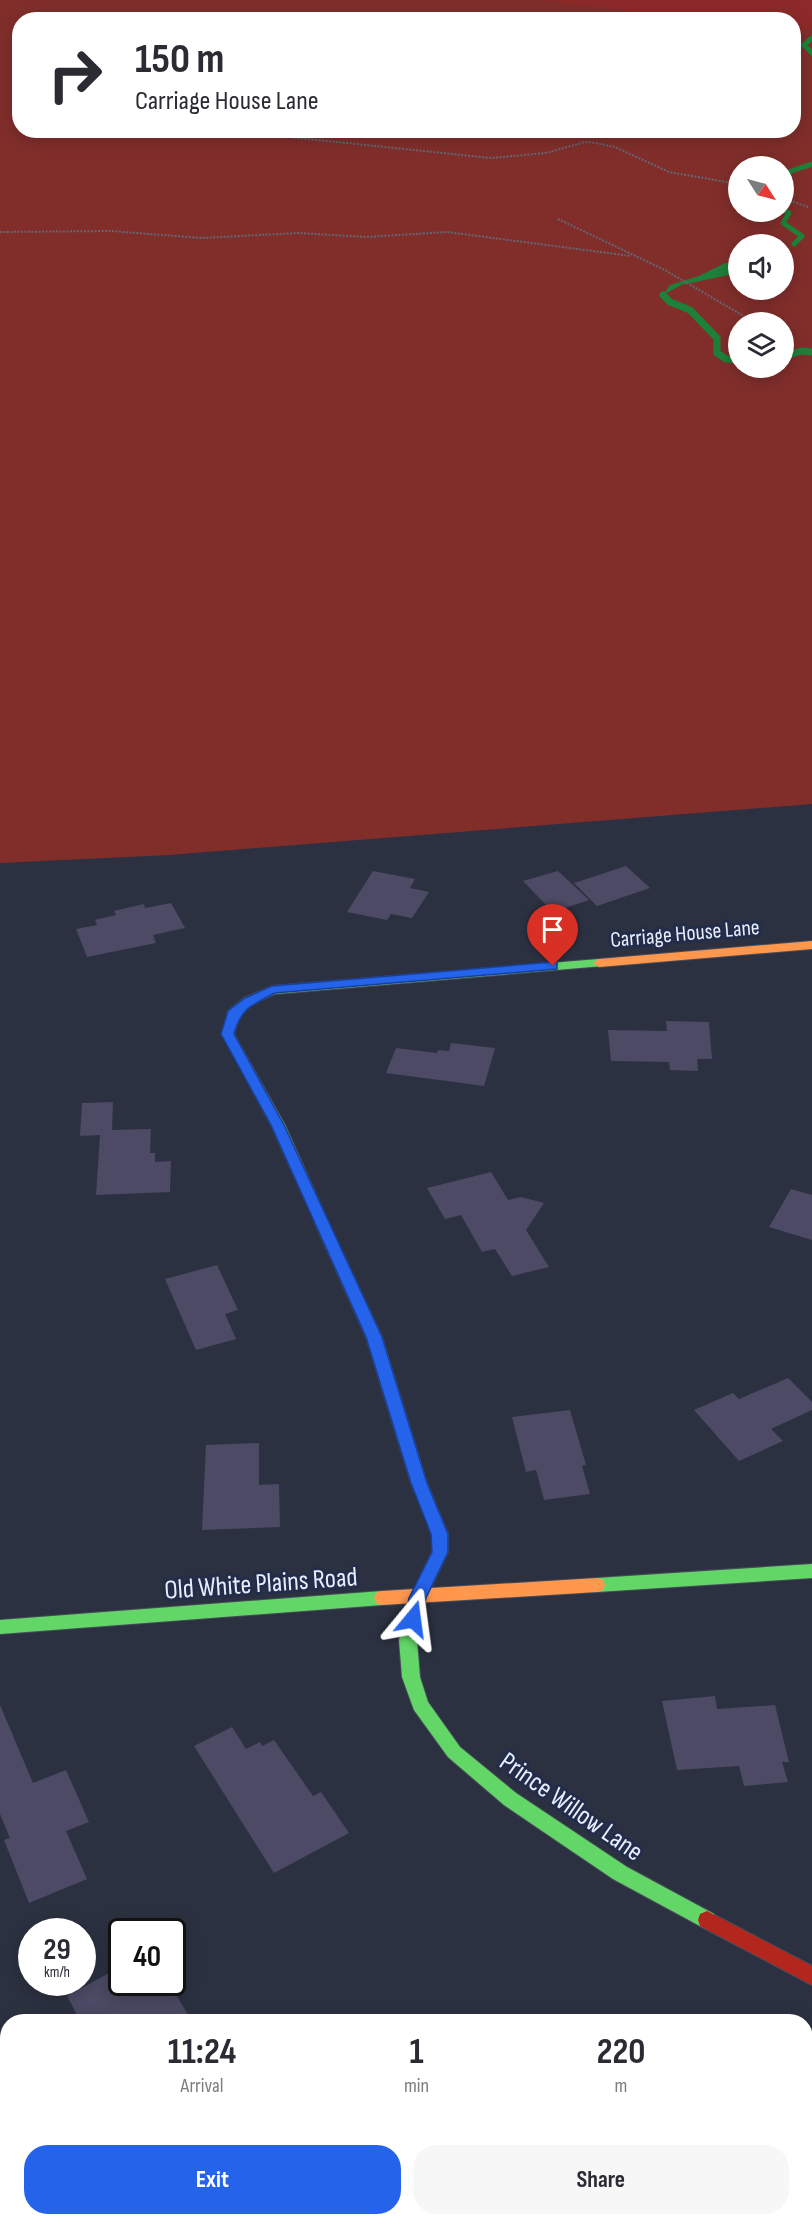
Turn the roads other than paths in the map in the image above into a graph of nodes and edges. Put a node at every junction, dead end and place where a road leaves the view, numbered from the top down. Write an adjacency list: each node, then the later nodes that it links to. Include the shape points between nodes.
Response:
1 (812, 945): 3 (street, Carriage House Lane, via 272,990 233,1014 228,1034 278,1125 374,1337 419,1483 440,1534 440,1552)
2 (812, 1571): 3 (street, Old White Plains Road)
3 (418, 1598): 4 (street, Old White Plains Road); 5 (street, Prince Willow Lane, via 408,1640 411,1677 420,1705 454,1752 510,1799 620,1873)
4 (0, 1627)
5 (812, 1976)

